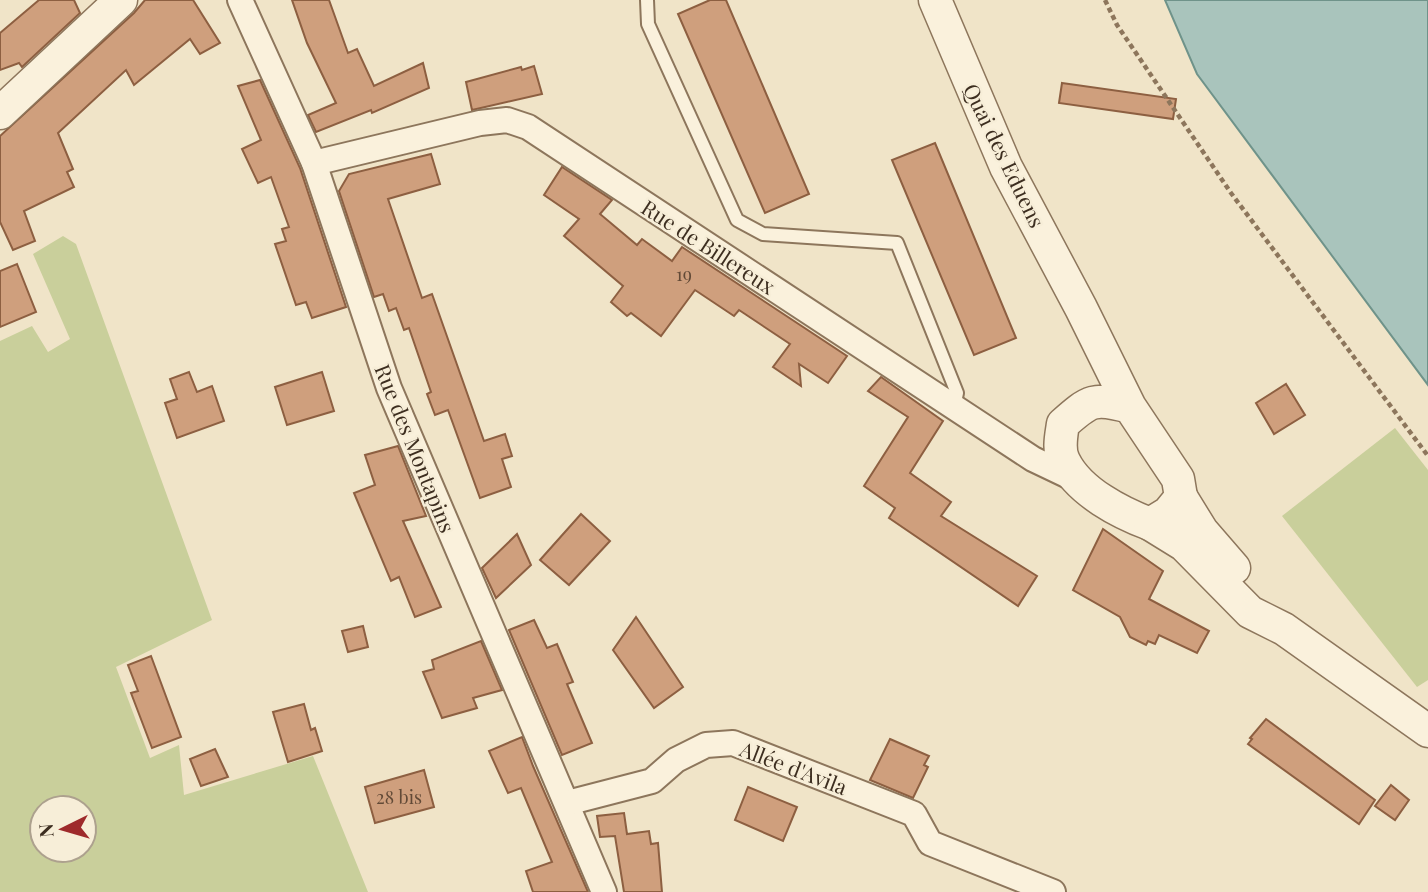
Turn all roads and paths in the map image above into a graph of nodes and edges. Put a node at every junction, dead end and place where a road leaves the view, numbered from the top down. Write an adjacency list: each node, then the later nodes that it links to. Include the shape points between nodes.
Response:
1 (121, 0): 6 (street)
2 (240, 0): 7 (street, Rue des Montapins)
3 (647, 0): 10 (lane, via 648,24 737,220 763,234 897,243 957,393)
4 (935, 0): 8 (street, Quai des Eduens, via 1006,167)
5 (1105, 0): 12 (path, via 1117,25 1231,193)
6 (0, 113)
7 (314, 163): 10 (street, Rue de Billereux, via 480,123 507,120 528,127); 18 (street, Rue des Montapins, via 389,388)
8 (1081, 308): 9 (street, Quai des Eduens, via 1091,375); 11 (street, Quai des Eduens)
9 (1087, 403): 11 (street, via 1108,401); 13 (street, via 1063,424 1060,447)
10 (954, 407): 13 (street, Rue de Billereux, via 1033,459)
11 (1130, 407): 14 (street, via 1178,479)
12 (1428, 456)
13 (1077, 480): 15 (street, via 1122,514)
14 (1181, 497): 15 (street, via 1168,513); 16 (street, via 1202,531)
15 (1150, 524): 16 (street, via 1184,545 1250,612)
16 (1284, 629): 17 (street)
17 (1428, 731)
18 (566, 803): 19 (street, Rue des Montapins); 20 (street, Allée d'Avila, via 652,781 676,760 706,746 733,743 914,814 930,843)
19 (604, 892)
20 (1053, 892)

